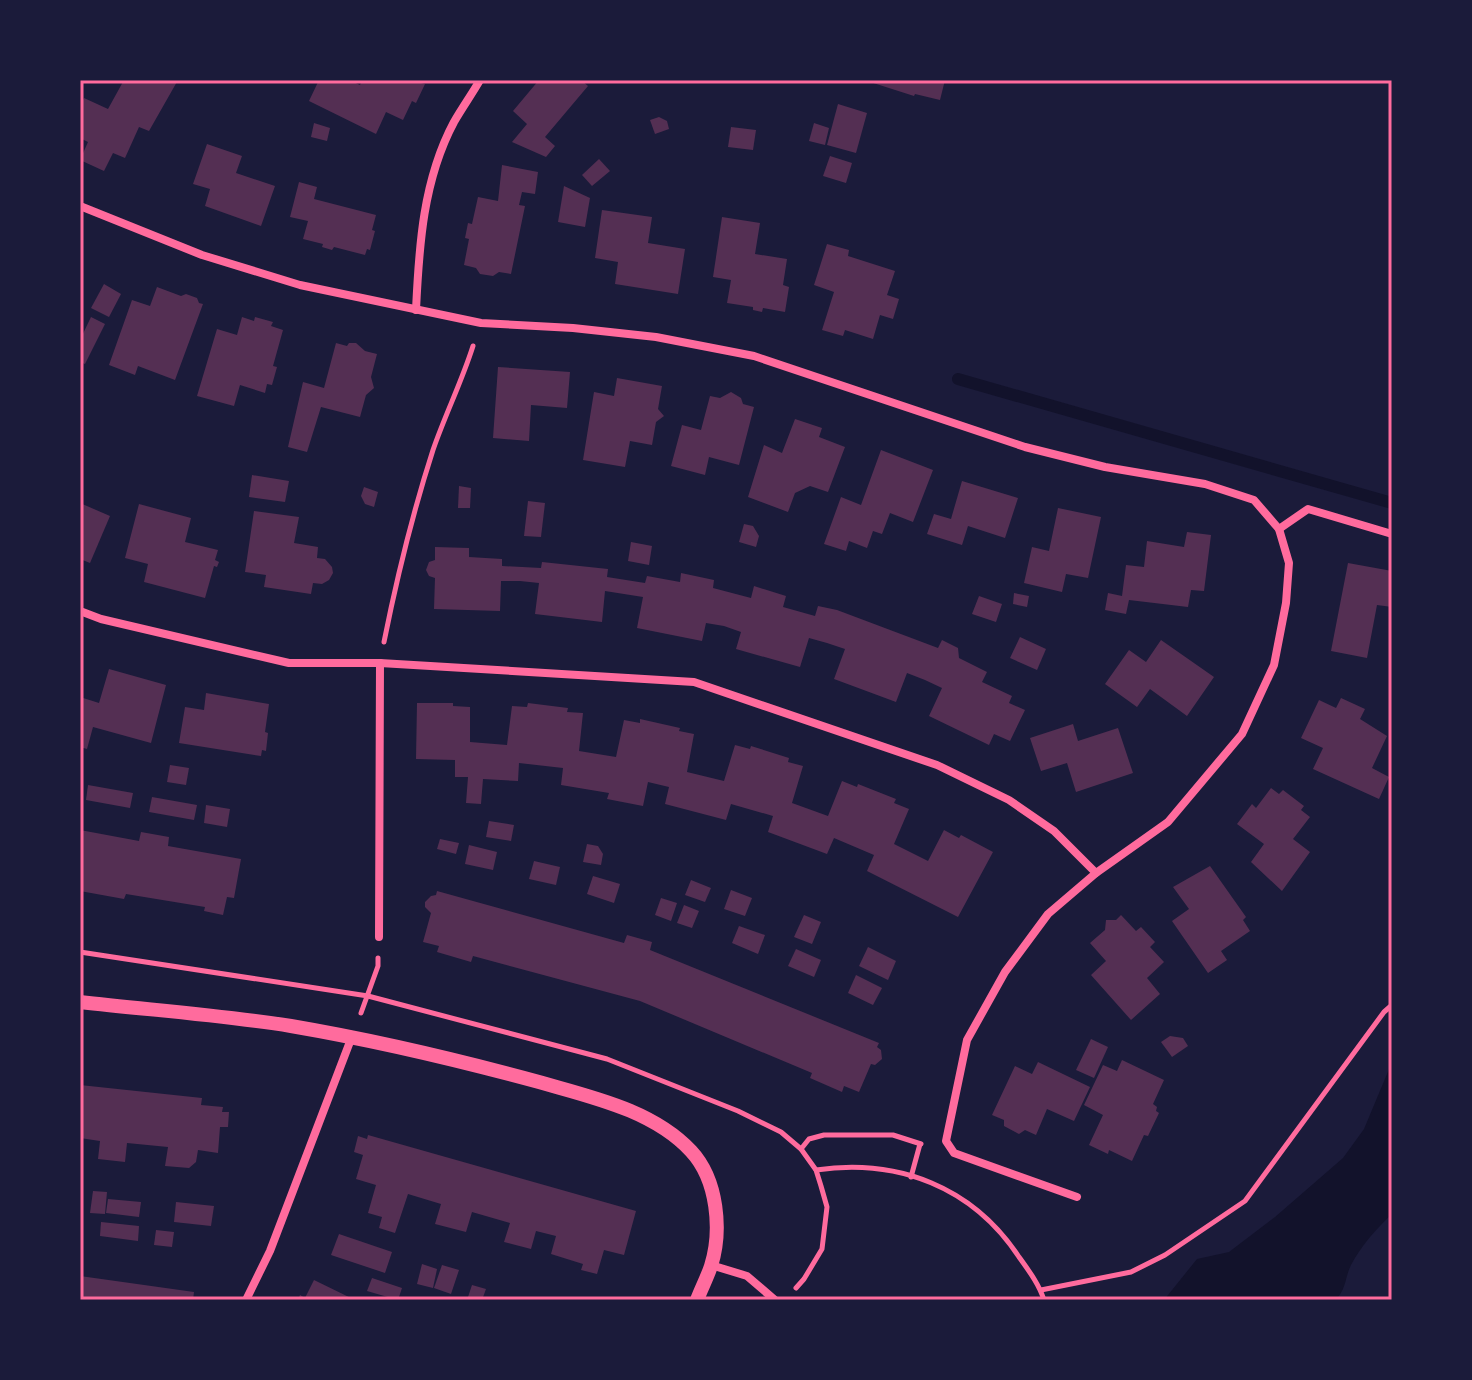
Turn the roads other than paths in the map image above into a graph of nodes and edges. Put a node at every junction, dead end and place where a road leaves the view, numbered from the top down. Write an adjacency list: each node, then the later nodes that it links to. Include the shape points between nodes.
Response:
1 (480, 80): 3 (street, via 453,124 432,177 420,237)
2 (80, 206): 3 (street, via 300,285)
3 (416, 310): 4 (street, via 481,323 656,337 754,356 1025,447 1205,484 1254,500)
4 (1279, 529): 5 (street, via 1308,509); 8 (street, via 1289,563 1283,619 1274,665 1242,734 1168,822)
5 (1392, 534)
6 (80, 611): 7 (street, via 289,663)
7 (380, 663): 8 (street, via 694,682 937,765 1009,800 1054,831); 9 (street)
8 (1096, 873): 12 (street, via 1048,914 1005,972 967,1040 946,1141 954,1153)
9 (379, 937)
10 (80, 1002): 11 (street, via 290,1026)
11 (351, 1039): 13 (street, via 612,1103 662,1128 707,1174 716,1227); 14 (street)
12 (1077, 1197)
13 (711, 1265): 15 (street); 16 (street, via 747,1276)
14 (246, 1300)
15 (697, 1300)
16 (775, 1300)

